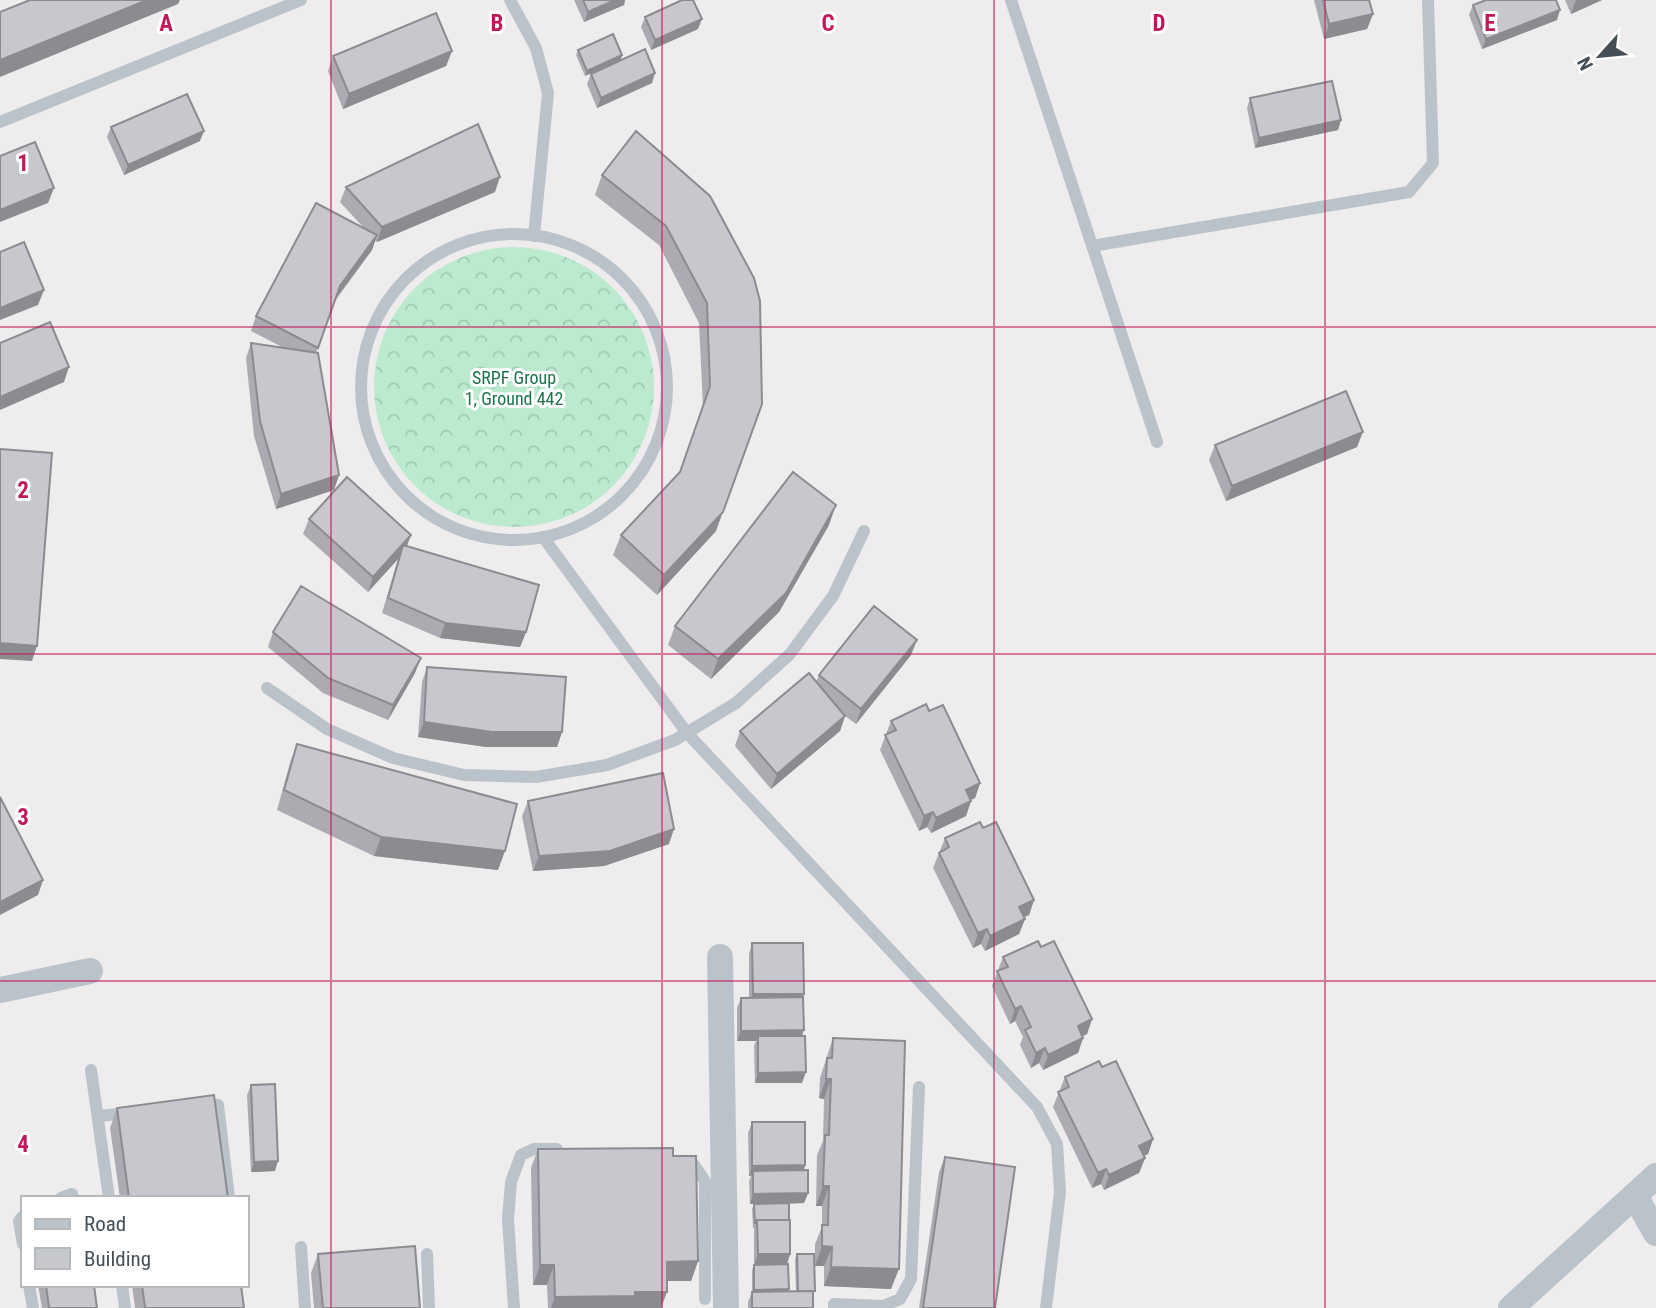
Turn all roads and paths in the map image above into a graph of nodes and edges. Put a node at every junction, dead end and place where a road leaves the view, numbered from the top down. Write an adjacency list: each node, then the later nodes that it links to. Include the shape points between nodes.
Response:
1 (301, 0): 5 (lane)
2 (510, 0): 6 (lane, via 536,48 548,93)
3 (1011, 0): 7 (lane)
4 (1428, 0): 7 (lane, via 1433,163 1409,192)
5 (0, 122)
6 (534, 236): 10 (lane, via 556,239 596,258 629,286 653,323 666,365 666,409 653,451 630,488 597,517); 10 (lane, via 513,233 470,239 430,257 397,286 374,323 362,365 362,409 374,451 398,488 431,517 471,535 514,541)
7 (1092, 246): 8 (lane)
8 (1157, 442)
9 (864, 531): 12 (lane, via 833,596 790,654 736,703)
10 (543, 537): 12 (lane)
11 (267, 688): 12 (lane, via 327,729 393,758 464,775 536,777 607,765)
12 (687, 733): 39 (lane, via 1037,1107 1057,1144 1060,1192)
13 (720, 957): 32 (street)
14 (90, 971): 15 (street)
15 (0, 990)
16 (91, 1070): 20 (lane)
17 (919, 1087): 38 (lane, via 911,1279 900,1299 883,1306 834,1304)
18 (191, 1108): 25 (lane, via 218,1105)
19 (138, 1112): 20 (lane)
20 (98, 1116): 24 (lane)
21 (575, 1150): 37 (lane, via 534,1149 521,1155 511,1182 508,1219)
22 (669, 1153): 32 (lane, via 694,1165 705,1181)
23 (1656, 1176): 26 (street)
24 (109, 1196)
25 (229, 1196)
26 (1635, 1196): 27 (street); 40 (street)
27 (1656, 1233)
28 (301, 1247): 35 (lane)
29 (427, 1254): 36 (lane)
30 (29, 1287): 33 (lane)
31 (122, 1287): 34 (lane)
32 (716, 1304)
33 (33, 1308)
34 (125, 1308)
35 (305, 1308)
36 (429, 1308)
37 (514, 1308)
38 (834, 1308)
39 (1046, 1308)
40 (1511, 1308)

